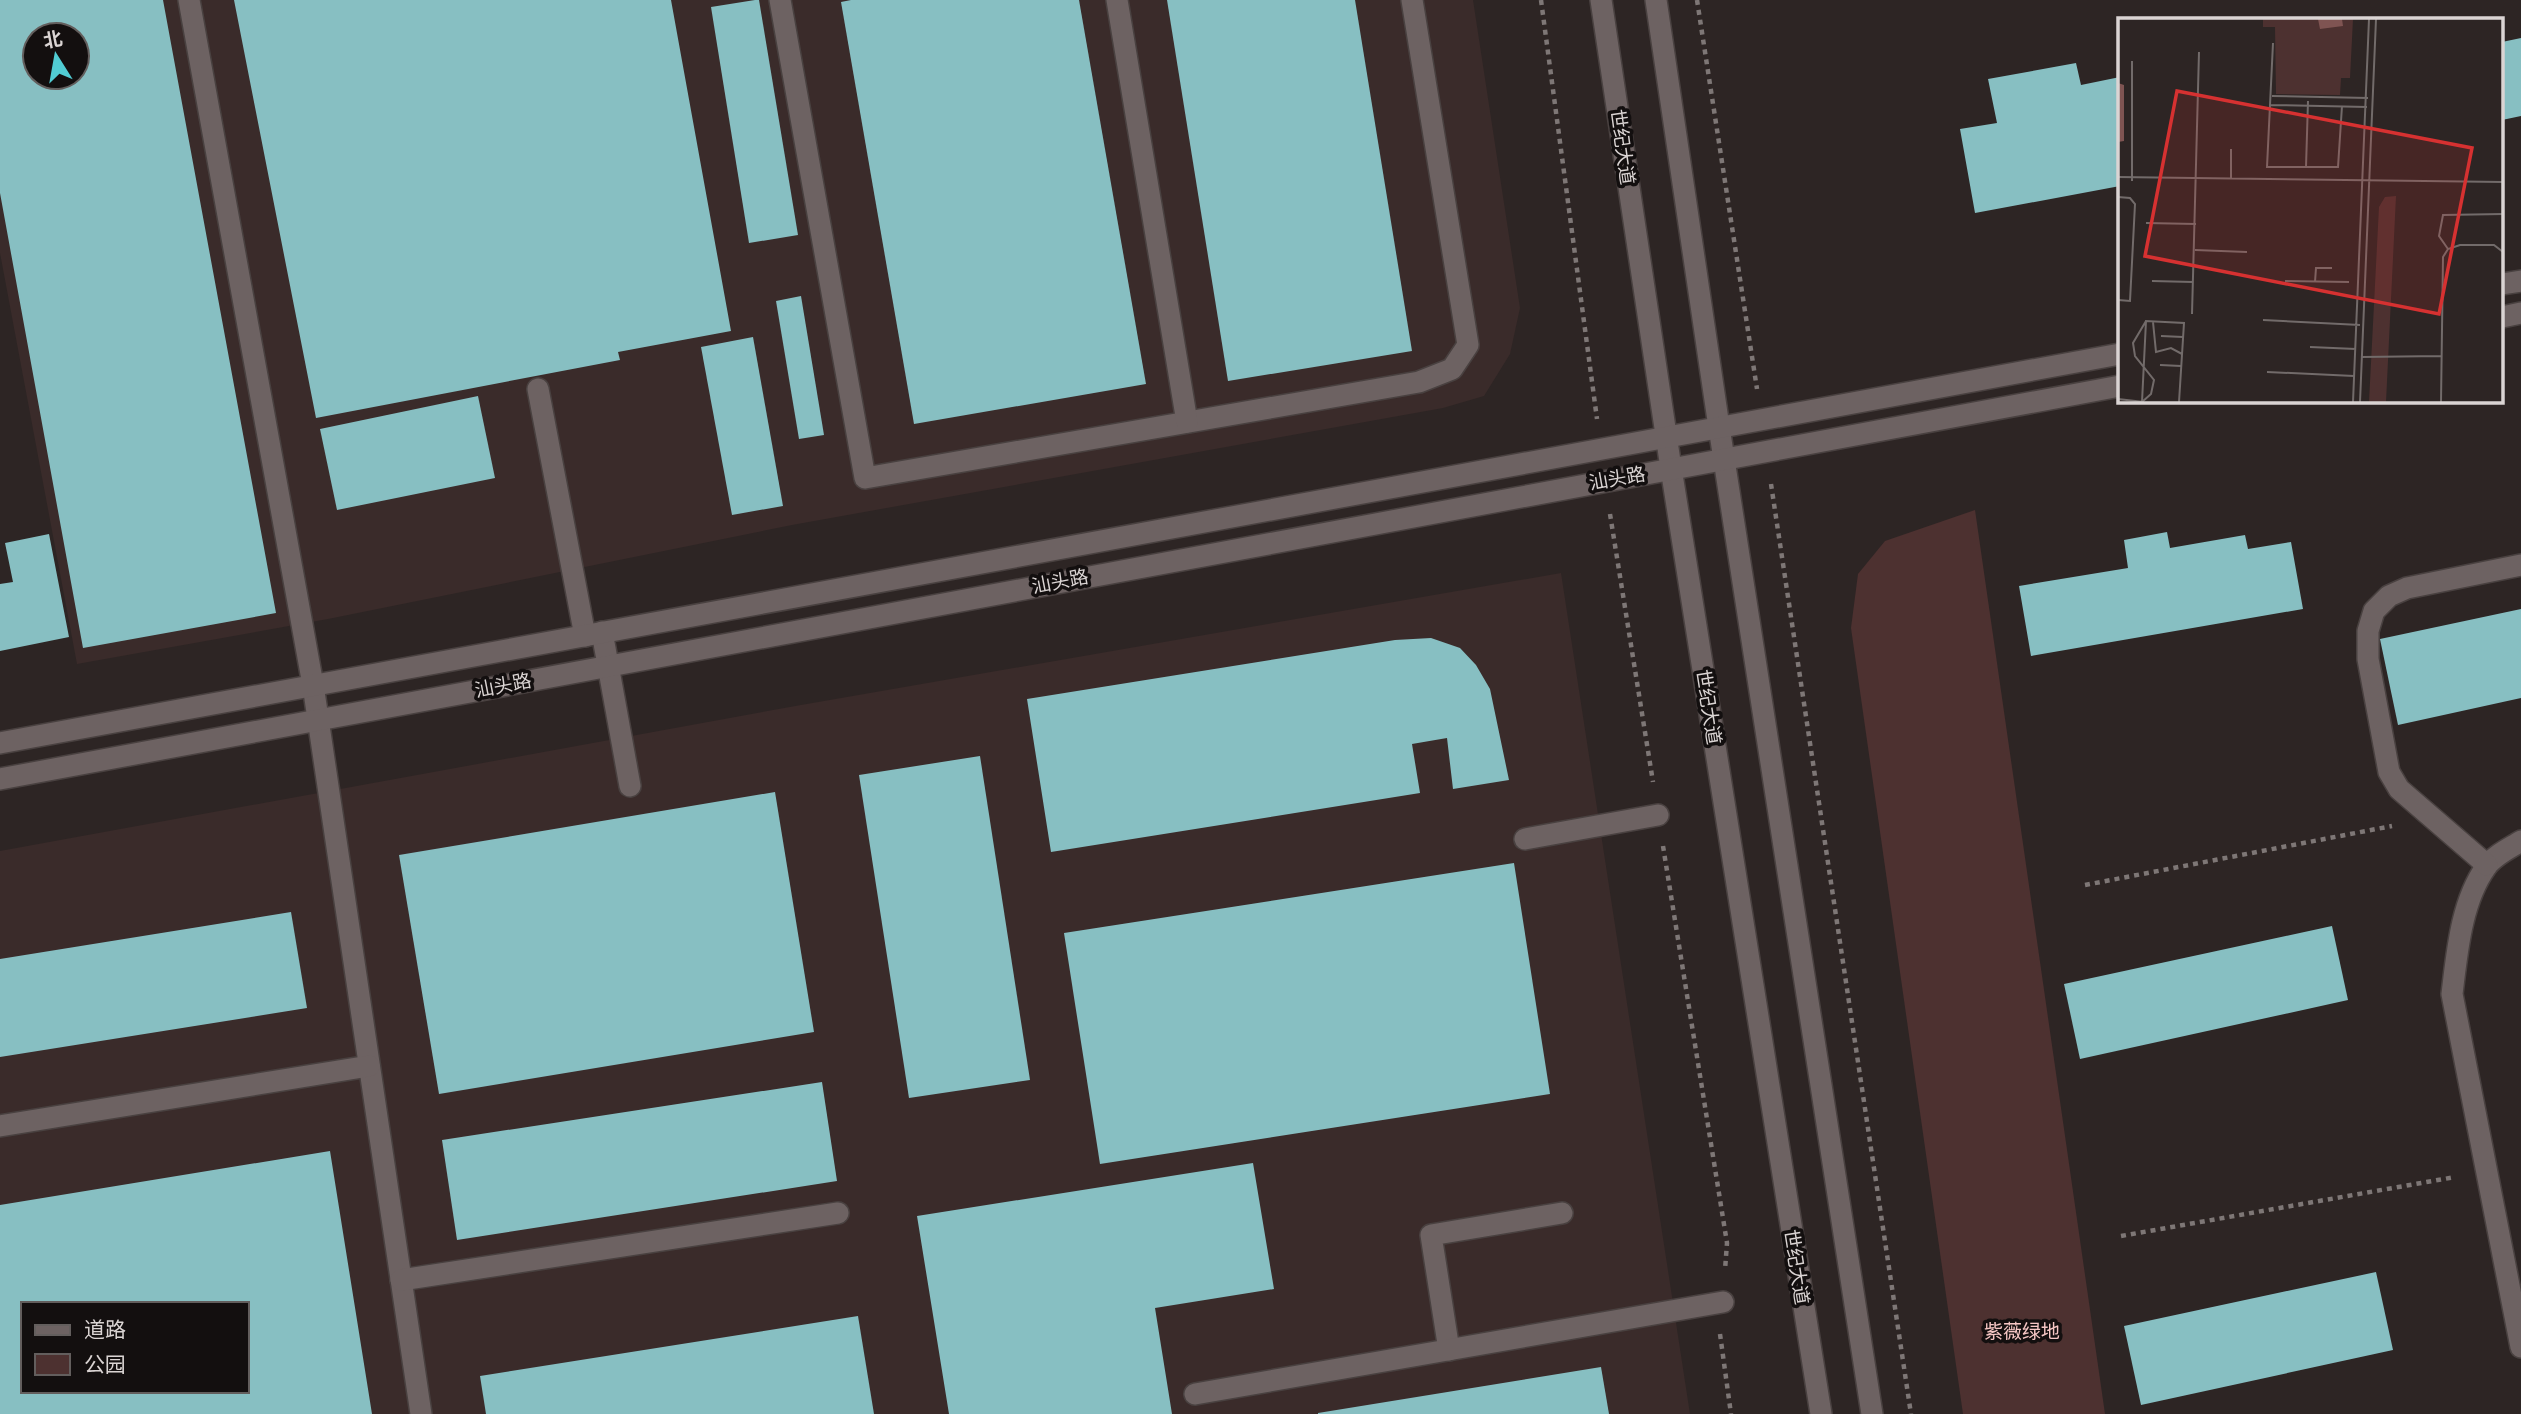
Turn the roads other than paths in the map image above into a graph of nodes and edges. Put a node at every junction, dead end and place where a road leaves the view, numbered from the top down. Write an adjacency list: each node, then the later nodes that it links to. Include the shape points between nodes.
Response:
1 (188, 0): 18 (street)
2 (780, 0): 10 (street, via 865,478)
3 (1117, 0): 10 (street)
4 (1412, 0): 10 (street, via 1468,345 1452,369 1419,382)
5 (1601, 0): 12 (street, 世纪大道)
6 (1656, 0): 11 (street)
7 (2118, 354): 11 (street, 汕头路)
8 (2118, 386): 13 (street, 汕头路)
9 (538, 389): 16 (street)
10 (1187, 422)
11 (1719, 427): 12 (street, 汕头路); 13 (street)
12 (1666, 438): 14 (street, 世纪大道); 16 (street, 汕头路)
13 (1724, 458): 14 (street, 汕头路); 38 (street)
14 (1671, 468): 17 (street, 汕头路); 37 (street, 世纪大道)
15 (2521, 565): 26 (street, via 2407,588 2389,596 2374,611 2368,631 2368,659 2389,772 2399,789)
16 (594, 634): 17 (street); 18 (street, 汕头路)
17 (608, 666): 19 (street, 汕头路); 22 (street)
18 (313, 685): 19 (street); 20 (street, 汕头路)
19 (318, 720): 21 (street, 汕头路); 27 (street)
20 (0, 743)
21 (0, 779)
22 (630, 786)
23 (1658, 815): 24 (street)
24 (1525, 839)
25 (2521, 841): 26 (street)
26 (2487, 865): 33 (street, via 2474,890 2458,944 2452,994)
27 (369, 1066): 28 (street); 31 (street)
28 (0, 1126)
29 (838, 1213): 31 (street)
30 (1562, 1213): 34 (street, via 1431,1235)
31 (401, 1280): 36 (street)
32 (1723, 1302): 34 (street)
33 (2521, 1347)
34 (1449, 1350): 35 (street)
35 (1195, 1394)
36 (421, 1414)
37 (1821, 1414)
38 (1872, 1414)

